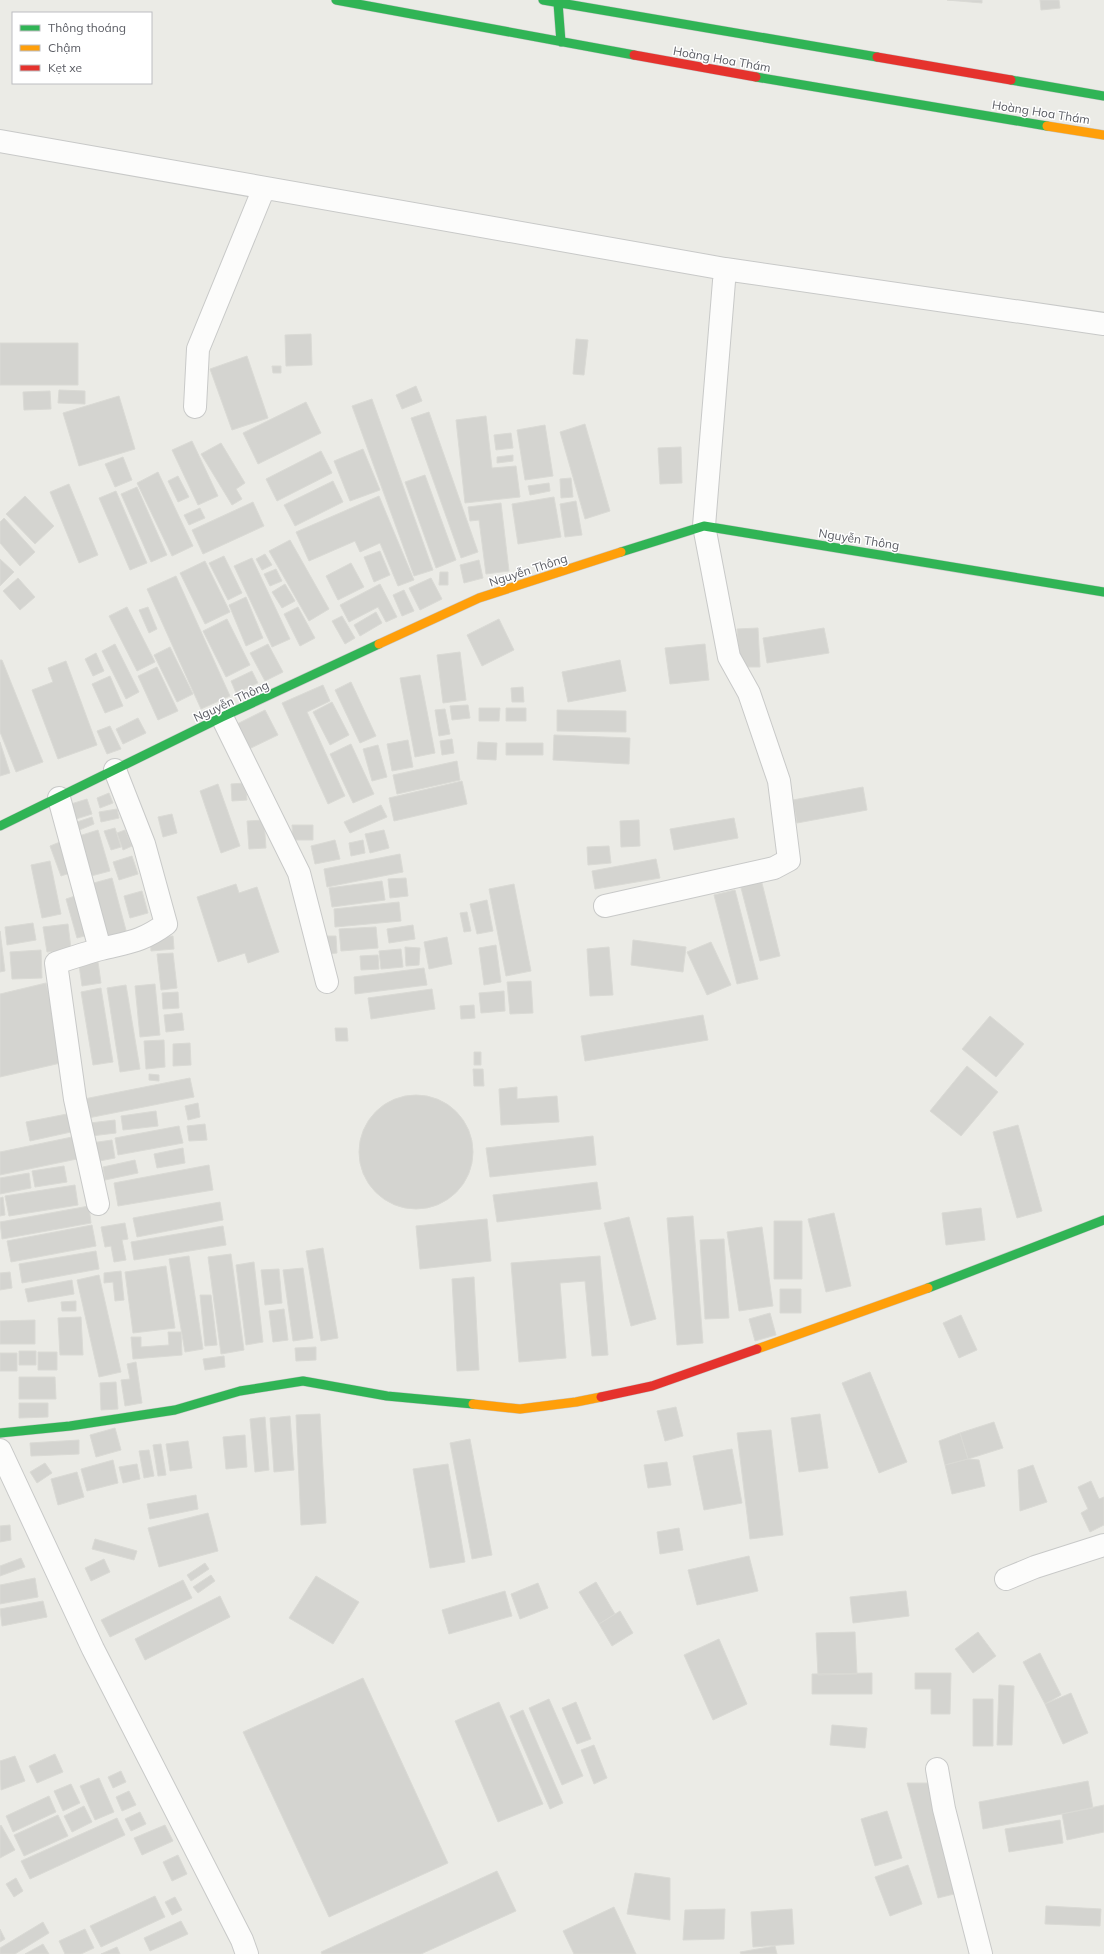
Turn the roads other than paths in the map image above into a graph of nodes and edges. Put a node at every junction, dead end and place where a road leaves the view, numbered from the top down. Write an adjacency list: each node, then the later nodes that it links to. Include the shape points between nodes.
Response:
1 (336, 0): 3 (street, Hoàng Hoa Thám)
2 (553, 1): 3 (street); 4 (street)
3 (561, 42): 5 (street, Hoàng Hoa Thám, via 741,75)
4 (1104, 96)
5 (1104, 135)
6 (0, 141): 7 (street)
7 (264, 188): 8 (street); 10 (street, via 198,349)
8 (725, 269): 9 (street); 11 (street)
9 (1104, 324)
10 (195, 407)
11 (704, 526): 12 (street, Nguyễn Thông); 13 (street, Nguyễn Thông, via 479,598); 17 (street, via 729,658 749,693 778,781 789,860 774,868)
12 (1104, 592)
13 (222, 717): 14 (street, Nguyễn Thông); 19 (street, via 299,873)
14 (115, 770): 15 (street, Nguyễn Thông); 18 (street, via 144,844 166,924 151,935 134,942)
15 (59, 798): 16 (street, Nguyễn Thông); 18 (street)
16 (0, 826)
17 (605, 906)
18 (100, 949): 20 (street, via 56,963 75,1099)
19 (327, 982)
20 (98, 1204)
21 (1104, 1220): 22 (street, via 897,1300 652,1386 576,1402 520,1409 388,1396 302,1381 240,1391 175,1410 70,1426)
22 (0, 1433)
23 (0, 1450): 27 (street, via 92,1649)
24 (1104, 1545): 25 (street, via 1035,1566)
25 (1006, 1579)
26 (937, 1769): 28 (street, via 944,1809)
27 (247, 1954)
28 (981, 1954)

